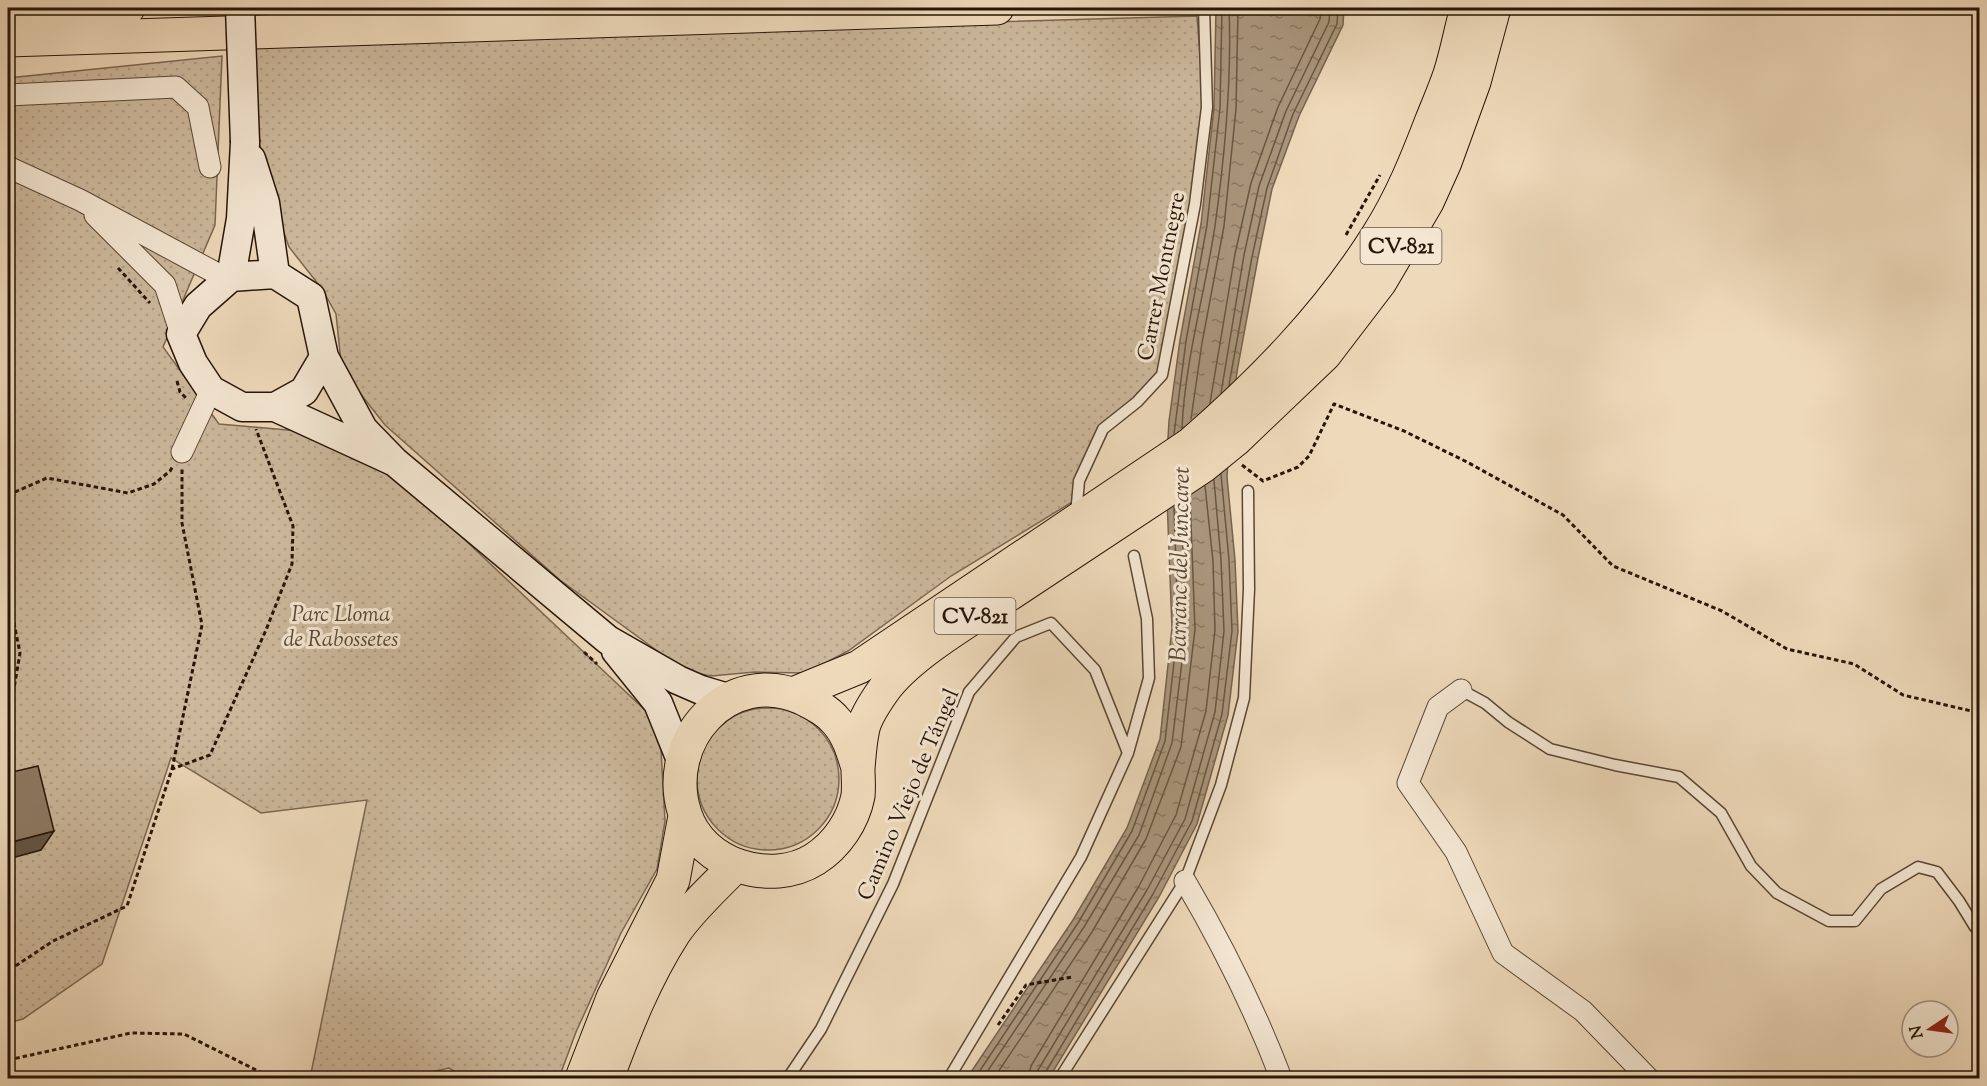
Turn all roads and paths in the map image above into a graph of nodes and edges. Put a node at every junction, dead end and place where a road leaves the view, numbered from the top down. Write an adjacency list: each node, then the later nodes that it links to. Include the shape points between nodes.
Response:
1 (128, 8): 7 (main road)
2 (240, 8): 10 (main road, bridge)
3 (997, 8): 8 (main road)
4 (1204, 8): 28 (lane, Carrer Montnegre, via 1207,107 1195,204 1162,375 1137,402 1103,429 1079,481)
5 (1467, 8): 27 (main road, CV-821, via 1447,84 1419,155 1360,263 1277,365)
6 (1494, 8): 22 (main road, CV-821, via 1474,82 1445,162 1400,249 1325,354)
7 (8, 11)
8 (8, 40)
9 (8, 95): 11 (street, via 176,87 198,107)
10 (246, 142): 16 (main road, via 266,203); 17 (main road, via 241,219)
11 (210, 166)
12 (1386, 166): 15 (path)
13 (8, 167): 14 (street)
14 (80, 200): 17 (street); 18 (street, via 165,285)
15 (1345, 237)
16 (275, 274): 17 (main road); 19 (main road, CV-821, via 311,297)
17 (229, 278): 18 (main road, via 198,306)
18 (181, 334): 20 (main road, CV-821, via 193,363)
19 (324, 357): 21 (main road, CV-821, via 304,391); 24 (main road, CV-821, via 363,429)
20 (211, 390): 21 (main road, CV-821); 23 (street)
21 (265, 416): 24 (main road, CV-821); 40 (path, via 293,526 292,564 210,755)
22 (1235, 451): 27 (main road, CV-821); 35 (path, via 1263,481 1298,467 1309,456 1334,404 1414,436 1563,515 1613,566 1722,612 1787,649 1854,664 1903,695)
23 (182, 452): 26 (path, via 171,471 154,484 128,493 47,478); 40 (path, via 182,523 202,625)
24 (395, 462): 31 (main road, CV-821)
25 (1248, 491): 43 (lane, via 1244,698 1221,785)
26 (8, 495)
27 (1138, 495): 28 (main road, CV-821); 39 (main road, CV-821, via 907,666 884,690 863,726)
28 (1076, 521): 33 (main road, CV-821, via 859,667)
29 (1134, 556): 37 (lane, via 1147,619 1149,678)
30 (8, 593): 36 (path, via 20,653)
31 (608, 640): 34 (main road, CV-821, via 678,680); 38 (main road, CV-821, via 658,703)
32 (1461, 690): 44 (lane, via 1550,749 1679,777 1721,813 1751,866 1777,893 1829,921 1855,921 1881,889 1918,867 1937,872 1975,927); 56 (street, via 1438,707 1408,783 1456,852 1503,953 1583,1011)
33 (793, 694): 34 (main road, CV-821, via 751,692); 39 (main road, CV-821, via 817,705 836,721 850,743)
34 (731, 699): 38 (main road, CV-821, via 708,714 691,735)
35 (1980, 713)
36 (8, 724)
37 (1128, 753): 52 (lane, Camino Viejo de Tángel, via 1095,670 1051,623 1016,637 969,692 893,884 821,1029); 53 (lane, via 1081,857)
38 (681, 760): 41 (main road, CV-821, via 679,788)
39 (858, 768): 42 (main road, CV-821, via 858,795 850,820 835,843 814,860 789,870 762,872)
40 (171, 769): 45 (path, via 127,906)
41 (685, 816): 42 (main road, CV-821, via 697,837 714,854); 50 (main road, CV-821, via 673,880 613,998)
42 (735, 865): 51 (main road, via 675,932 644,987)
43 (1185, 881): 54 (lane); 55 (street, via 1257,1019)
44 (1980, 926)
45 (8, 967)
46 (1072, 977): 47 (path, via 1026,985)
47 (996, 1029)
48 (8, 1060): 49 (path, via 131,1034 184,1034)
49 (272, 1078)
50 (582, 1078)
51 (607, 1078)
52 (788, 1078)
53 (949, 1078)
54 (1060, 1078)
55 (1281, 1078)
56 (1648, 1078)

